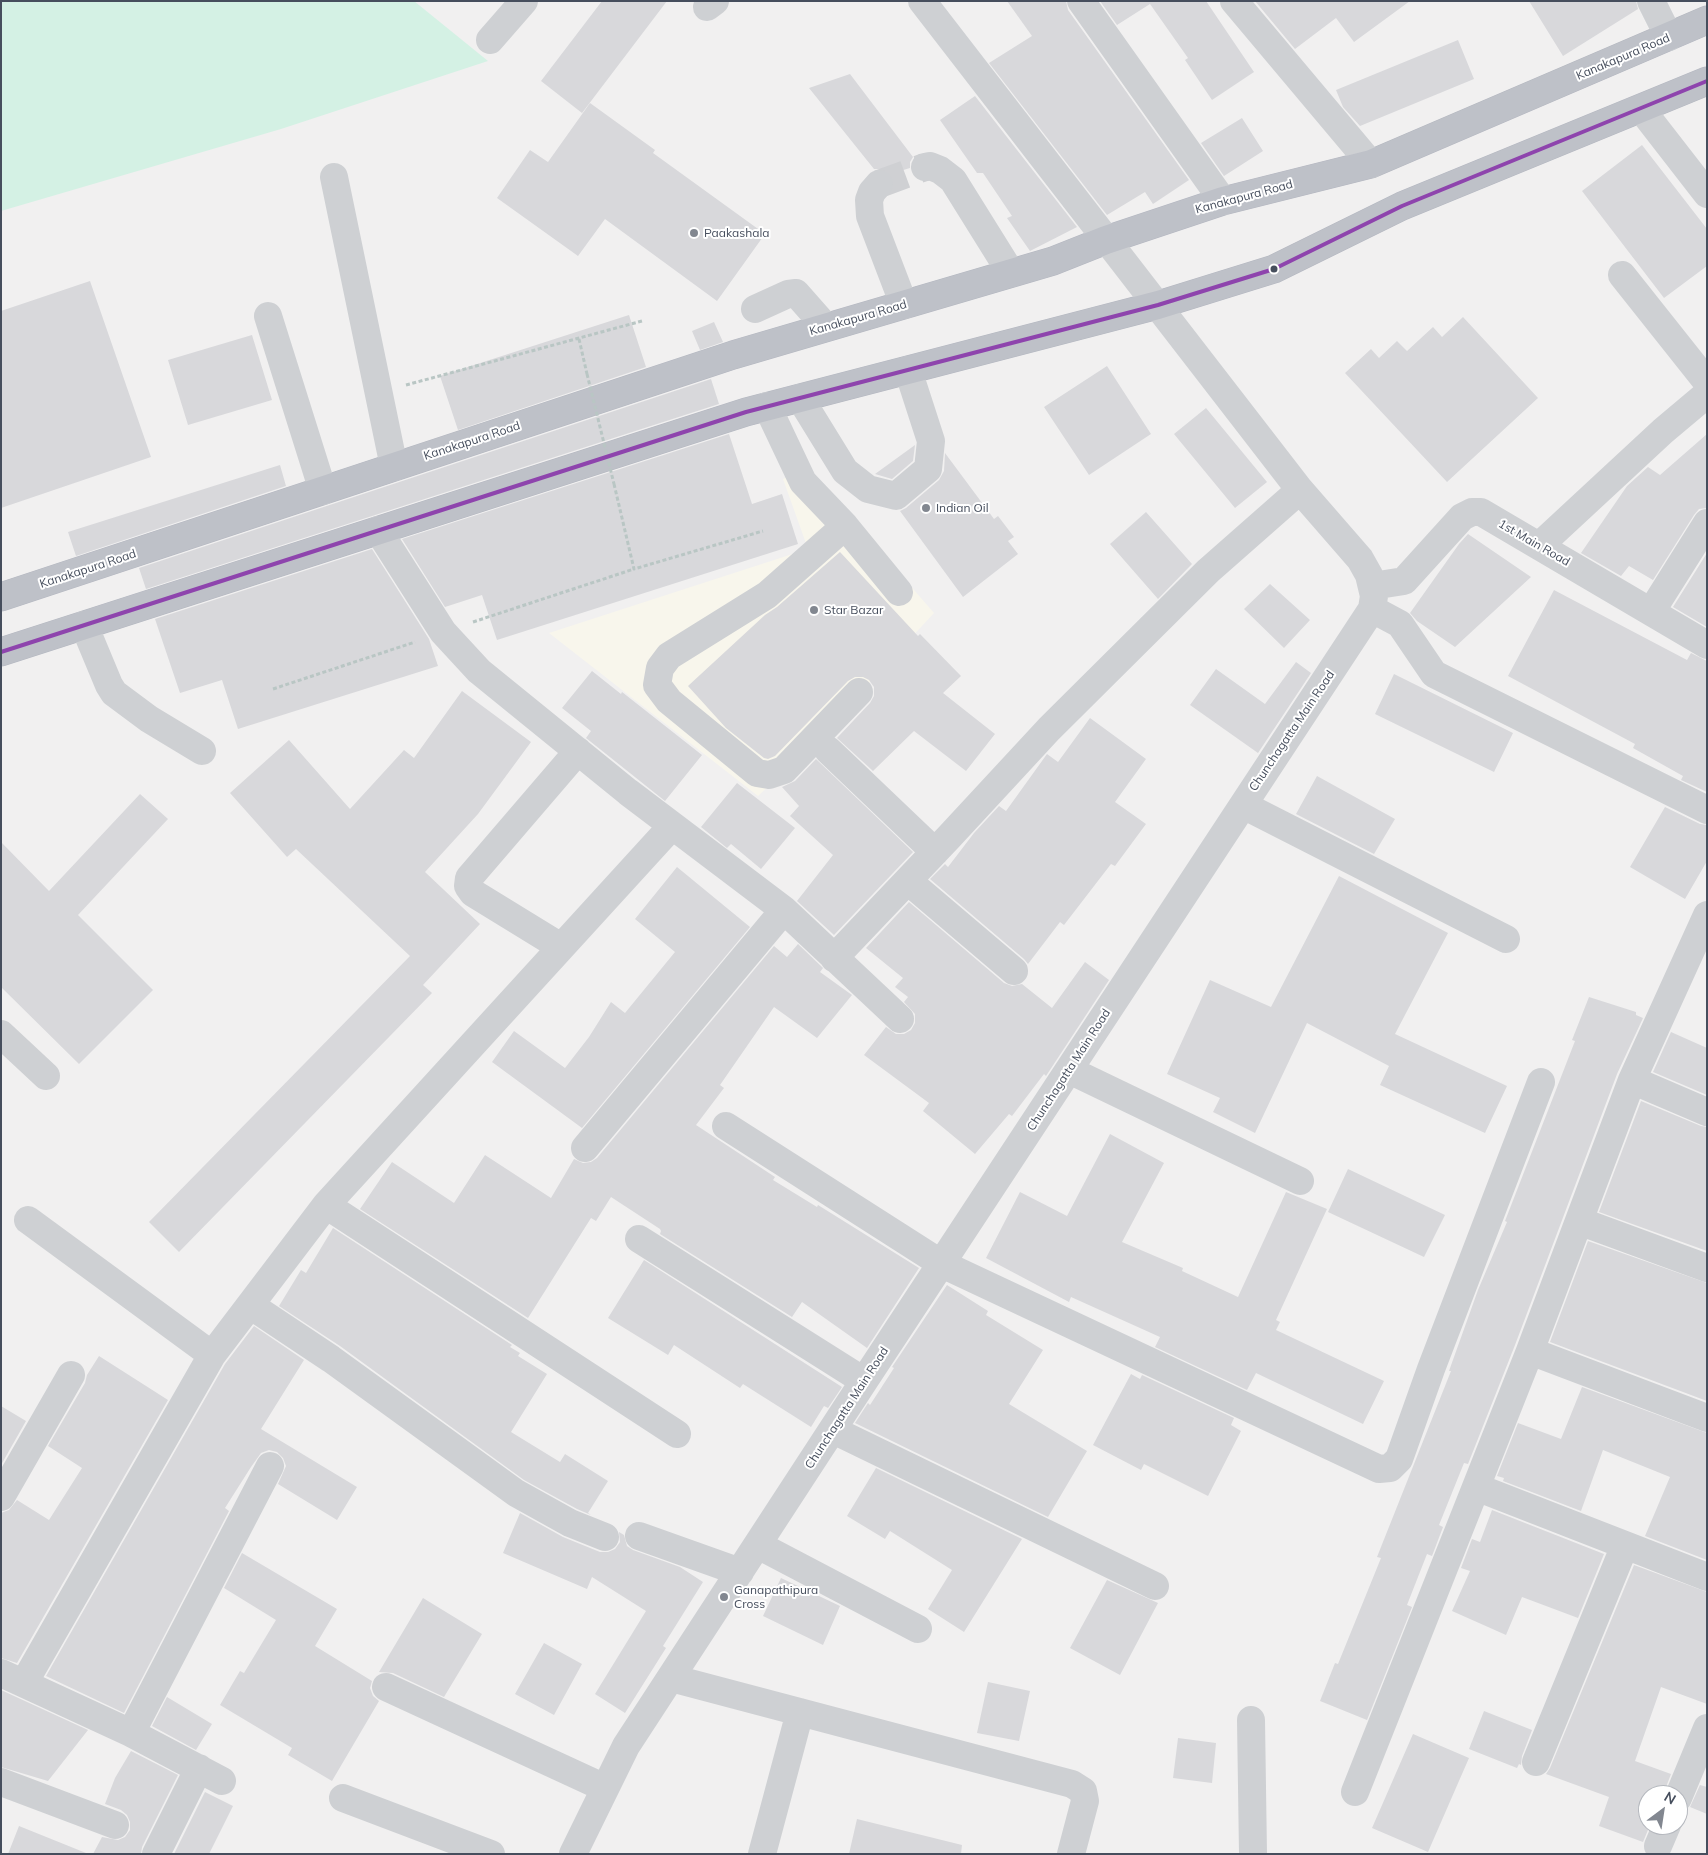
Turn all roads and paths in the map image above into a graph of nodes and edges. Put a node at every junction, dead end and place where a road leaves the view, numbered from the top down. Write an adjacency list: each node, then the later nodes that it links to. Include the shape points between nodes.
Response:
1 (524, 1): 8 (street)
2 (922, 1): 17 (street)
3 (1081, 1): 16 (street)
4 (1234, 1): 11 (street)
5 (1651, 1): 7 (street)
6 (1707, 20): 7 (highway, Kanakapura Road)
7 (1669, 37): 11 (highway, Kanakapura Road)
8 (490, 40)
9 (1707, 81): 10 (highway)
10 (1641, 109): 15 (street); 21 (highway, via 1402,206 1274,269)
11 (1371, 164): 16 (highway, Kanakapura Road)
12 (924, 167): 18 (street, via 940,170 953,180)
13 (334, 176): 29 (street)
14 (879, 184): 20 (street, via 869,200 870,216)
15 (1707, 194)
16 (1223, 201): 17 (highway, Kanakapura Road)
17 (1106, 240): 18 (highway, Kanakapura Road); 21 (street)
18 (1011, 273): 20 (highway, Kanakapura Road)
19 (1622, 275): 28 (street)
20 (904, 305): 25 (highway, Kanakapura Road)
21 (1158, 305): 27 (highway); 34 (street)
22 (755, 308): 25 (street, via 796,293)
23 (268, 316): 35 (street)
24 (642, 321): 26 (path)
25 (826, 328): 33 (highway, Kanakapura Road, via 733,355)
26 (579, 338): 29 (path); 39 (path, bridge, via 634,569)
27 (908, 370): 31 (highway); 31 (street, via 931,441 928,469 896,496 868,489 845,471)
28 (1707, 382)
29 (379, 393): 33 (street)
30 (1707, 394): 40 (street)
31 (800, 398): 32 (highway)
32 (767, 406): 37 (street, via 803,482); 38 (highway)
33 (394, 467): 35 (highway, Kanakapura Road)
34 (1300, 490): 43 (street, via 1360,559 1369,575); 55 (street, via 1208,571 1146,632 1049,729)
35 (323, 491): 42 (highway, Kanakapura Road)
36 (1707, 523): 44 (street)
37 (845, 526): 41 (street); 48 (street, via 768,595 669,656 660,668 657,685 669,701 757,773 769,775 784,770)
38 (378, 530): 45 (highway); 51 (street, via 447,637 479,671)
39 (763, 531)
40 (1539, 546): 43 (street, 1st Main Road, via 1481,512 1472,512 1462,516 1404,581); 44 (street, 1st Main Road)
41 (898, 592)
42 (1, 597)
43 (1372, 598): 52 (street, Chunchagatta Main Road); 53 (street, via 1400,624 1434,674)
44 (1651, 612): 46 (street, 1st Main Road)
45 (84, 625): 47 (highway); 50 (street, via 114,693)
46 (1707, 645)
47 (1, 652)
48 (859, 692)
49 (828, 750): 55 (street)
50 (202, 751)
51 (578, 751): 54 (street); 60 (street, via 469,878 468,886 473,893)
52 (1242, 805): 59 (street); 65 (street, Chunchagatta Main Road)
53 (1707, 810)
54 (672, 826): 57 (street); 60 (street)
55 (935, 852): 56 (street)
56 (908, 881): 61 (street); 62 (street)
57 (784, 910): 61 (street); 71 (street)
58 (1707, 915): 67 (street)
59 (1506, 939)
60 (561, 947): 73 (street)
61 (834, 958): 63 (street)
62 (1014, 971)
63 (900, 1019)
64 (1, 1034): 66 (street)
65 (1068, 1070): 72 (street); 77 (street, Chunchagatta Main Road)
66 (46, 1076)
67 (1632, 1080): 69 (street); 75 (street)
68 (1541, 1082): 77 (street, via 1399,1459 1390,1468 1379,1468)
69 (1707, 1112)
70 (726, 1126): 77 (street)
71 (585, 1148)
72 (1300, 1181)
73 (326, 1205): 79 (street); 86 (street)
74 (28, 1220): 81 (street)
75 (1579, 1221): 78 (street); 80 (street)
76 (640, 1238): 83 (street)
77 (942, 1264): 83 (street, Chunchagatta Main Road)
78 (1707, 1268)
79 (250, 1305): 81 (street); 91 (street, via 331,1359 516,1493 570,1523)
80 (1530, 1351): 84 (street); 88 (street)
81 (212, 1355): 98 (street)
82 (71, 1375): 89 (street)
83 (864, 1381): 85 (street, Chunchagatta Main Road)
84 (1707, 1418)
85 (834, 1430): 92 (street, Chunchagatta Main Road); 96 (street)
86 (677, 1434)
87 (270, 1466): 104 (street)
88 (1476, 1487): 93 (street); 109 (street)
89 (1, 1497)
90 (639, 1536): 94 (street)
91 (605, 1537)
92 (758, 1545): 94 (street, Chunchagatta Main Road); 97 (street)
93 (1625, 1545): 95 (street); 105 (street)
94 (740, 1572): 99 (street, Chunchagatta Main Road)
95 (1707, 1577)
96 (1155, 1586)
97 (918, 1628)
98 (12, 1678): 104 (street)
99 (671, 1678): 101 (street); 108 (street, Chunchagatta Main Road, via 626,1746)
100 (386, 1687): 108 (street)
101 (800, 1712): 115 (street); 116 (street, via 1072,1784 1083,1791 1085,1801)
102 (1251, 1720): 117 (street)
103 (1707, 1728): 107 (street)
104 (130, 1733): 112 (street, via 211,1775)
105 (1536, 1762)
106 (1, 1782): 111 (street)
107 (1683, 1785)
108 (605, 1788): 114 (street, Chunchagatta Main Road)
109 (1355, 1792)
110 (343, 1798): 113 (street)
111 (114, 1825)
112 (156, 1854)
113 (491, 1854)
114 (573, 1854)
115 (762, 1854)
116 (1071, 1854)
117 (1253, 1854)

